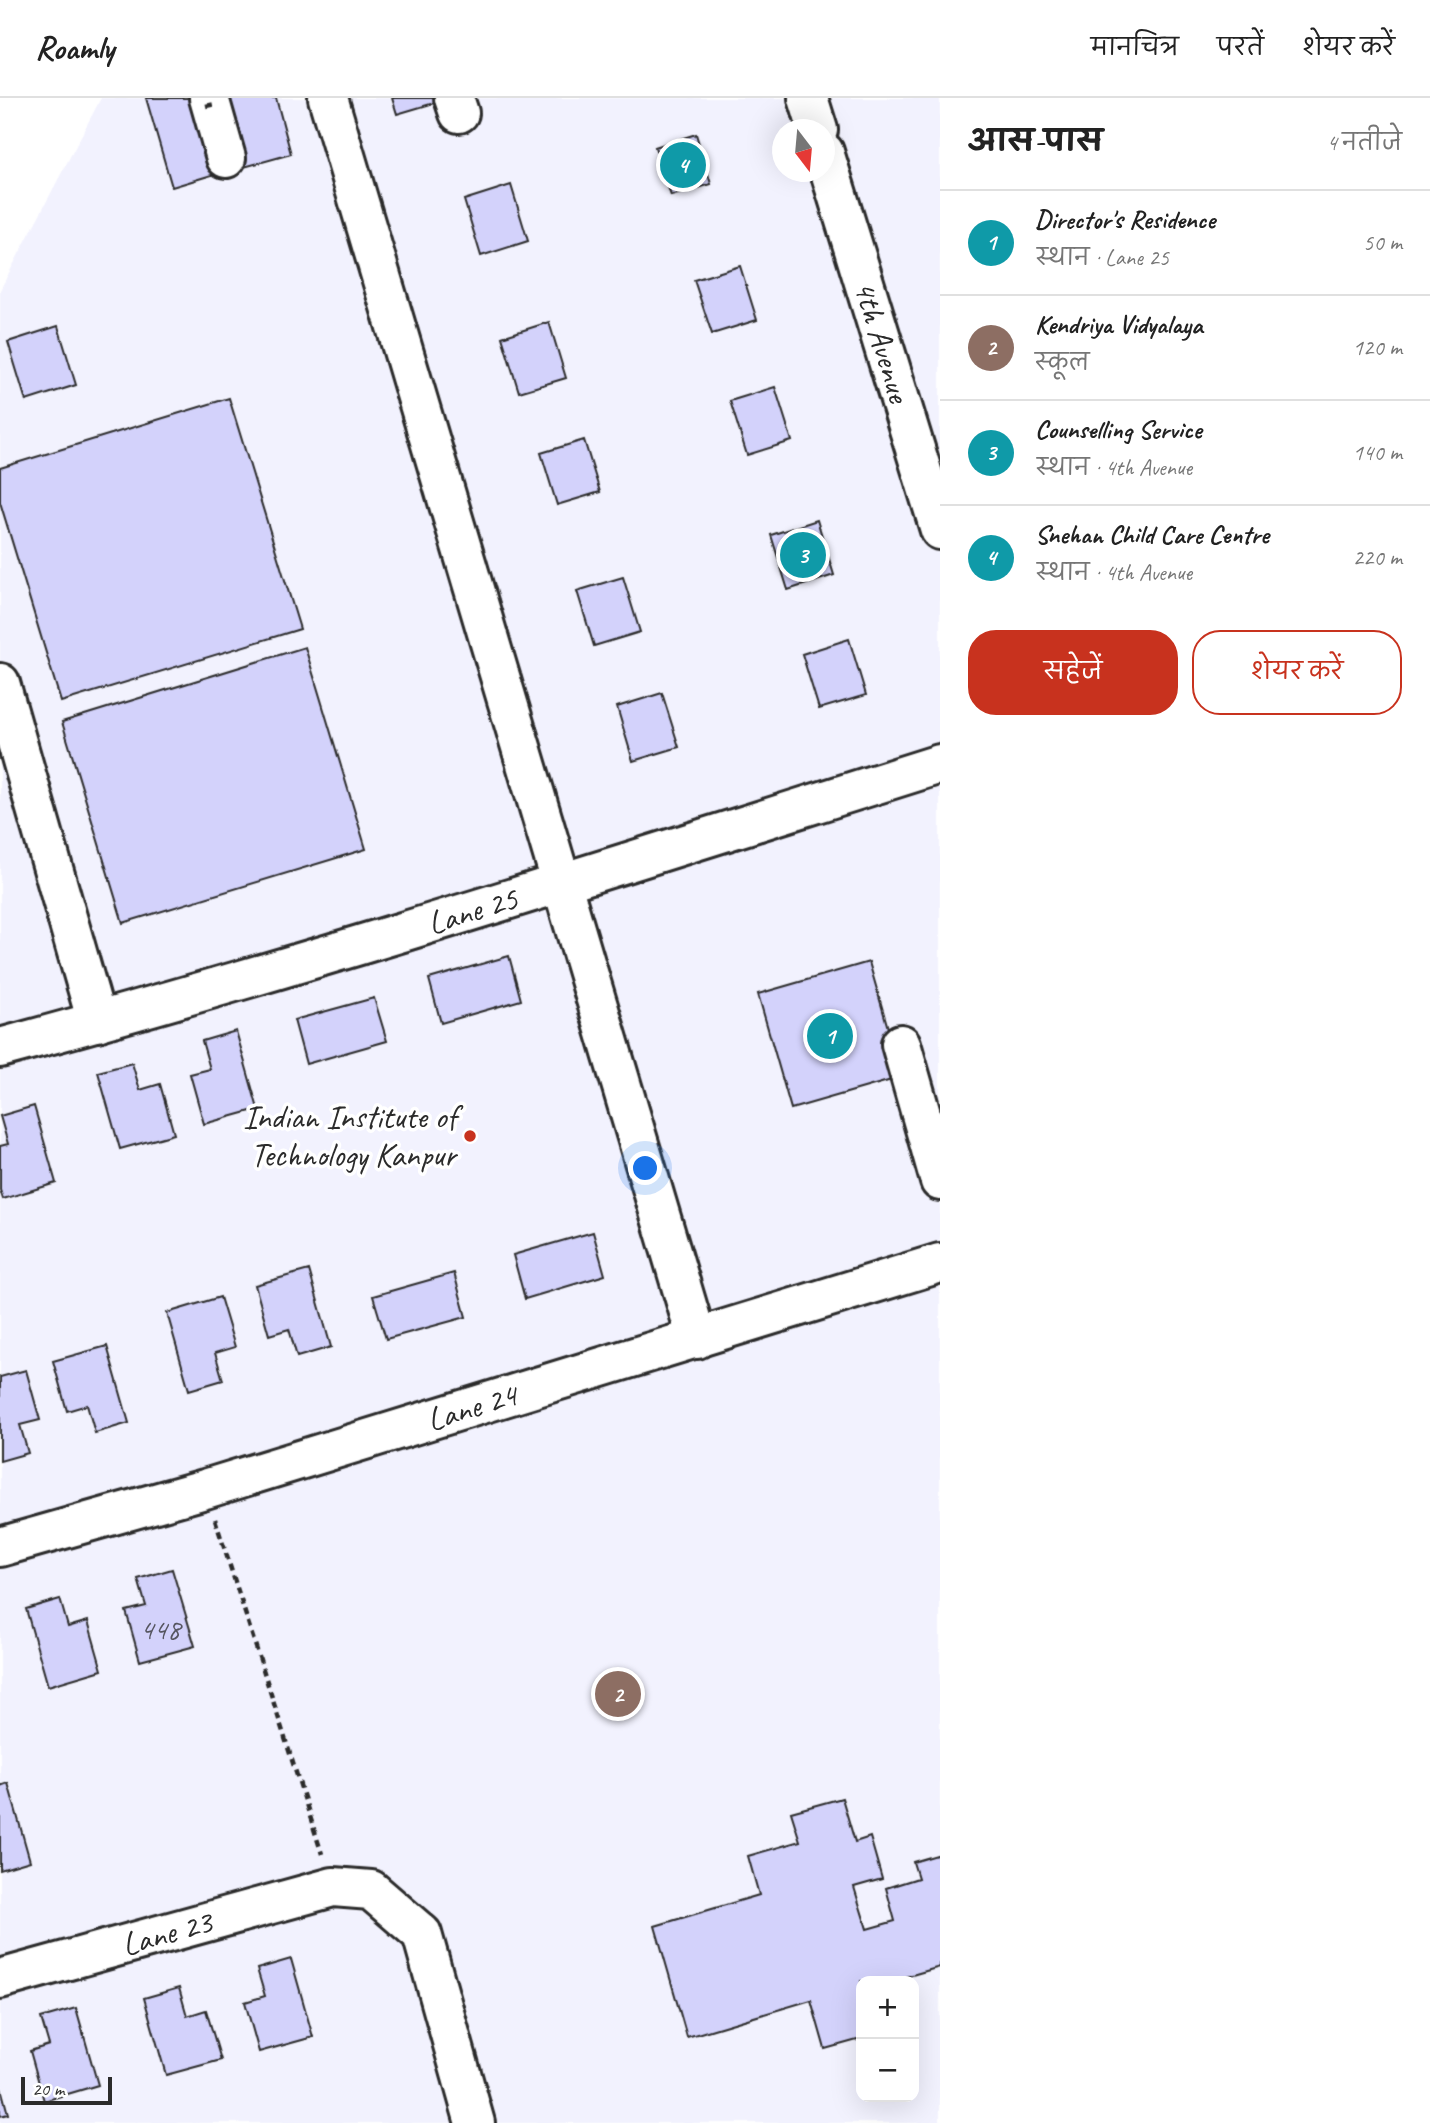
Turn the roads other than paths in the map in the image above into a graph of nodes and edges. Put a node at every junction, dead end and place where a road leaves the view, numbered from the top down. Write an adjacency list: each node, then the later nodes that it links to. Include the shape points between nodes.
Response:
1 (328, 98): 10 (street)
2 (808, 98): 4 (street)
3 (210, 103): 5 (street)
4 (815, 119)
5 (226, 158)
6 (833, 182): 7 (street, 4th Avenue)
7 (940, 530)
8 (0, 683): 11 (street)
9 (940, 764): 10 (street, Lane 25)
10 (562, 883): 11 (street, Lane 25); 16 (street)
11 (97, 1022): 13 (street, Lane 25)
12 (901, 1044): 14 (street)
13 (0, 1048)
14 (940, 1181)
15 (940, 1263): 16 (street, Lane 24)
16 (697, 1339): 17 (street, Lane 24)
17 (0, 1547)
18 (0, 1979): 19 (street, Lane 23, via 333,1887 371,1890 422,1934)
19 (475, 2123)

